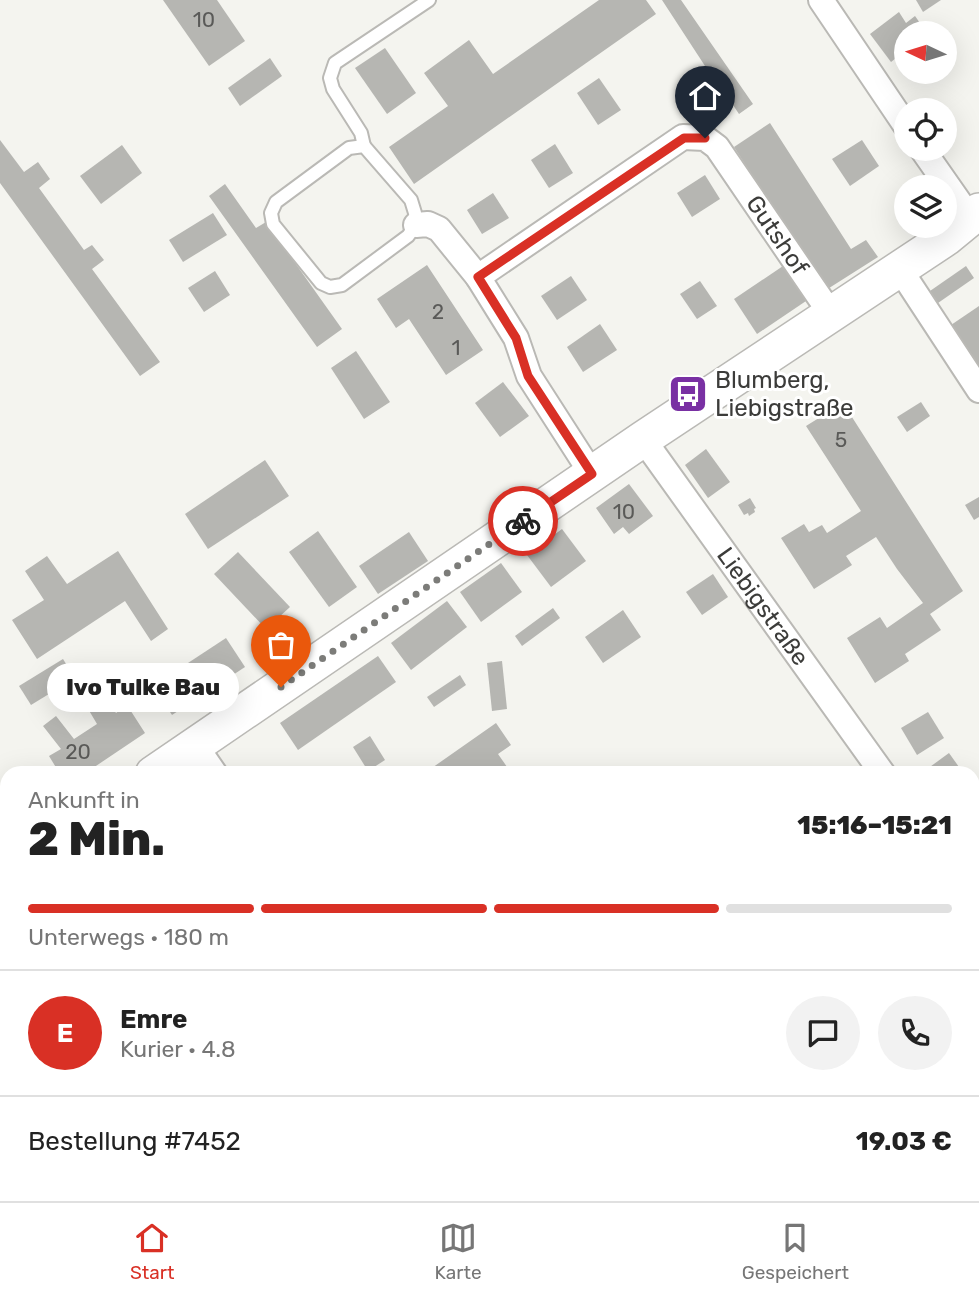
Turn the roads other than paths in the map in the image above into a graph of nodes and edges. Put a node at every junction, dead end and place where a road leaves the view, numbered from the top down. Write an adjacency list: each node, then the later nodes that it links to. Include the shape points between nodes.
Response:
1 (429, 0): 4 (lane, via 335,63 330,78 333,89 361,132)
2 (821, 0): 3 (street)
3 (894, 108)
4 (364, 146): 7 (lane, via 411,200); 7 (lane, via 349,148 276,202 273,224 321,283 330,287 342,285 408,236)
5 (932, 161): 6 (street)
6 (975, 215): 8 (main road)
7 (416, 225): 9 (street, via 439,229)
8 (899, 268): 10 (main road); 11 (street)
9 (478, 277): 10 (street, Gutshof, via 684,138 705,138 717,147); 13 (street, via 516,338 528,376)
10 (831, 314): 12 (main road)
11 (979, 390)
12 (643, 439): 13 (main road); 17 (street, Liebigstraße)
13 (592, 474): 14 (main road)
14 (195, 745): 15 (main road); 16 (street)
15 (165, 766)
16 (209, 766)
17 (877, 766)

